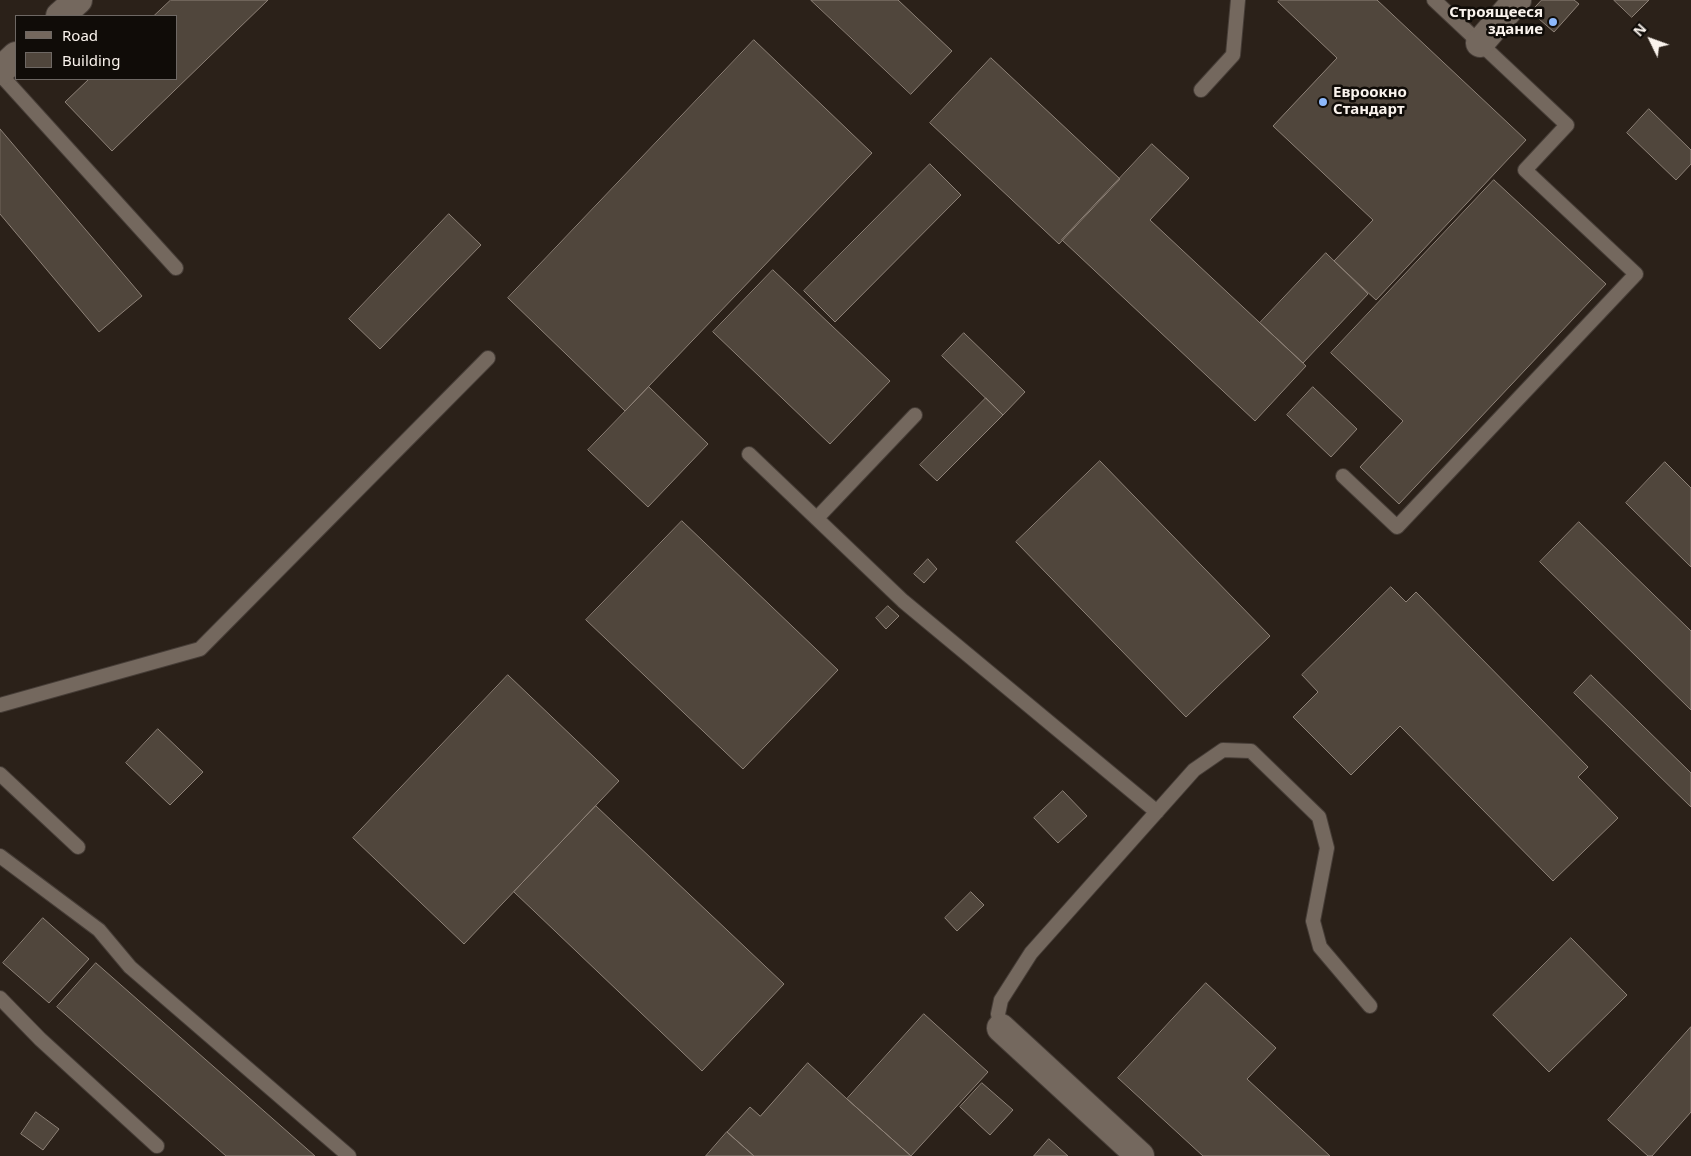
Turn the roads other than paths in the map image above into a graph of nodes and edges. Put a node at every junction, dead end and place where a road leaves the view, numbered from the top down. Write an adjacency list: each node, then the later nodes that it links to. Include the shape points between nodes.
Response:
1 (78, 0): 5 (street)
2 (1238, 0): 9 (lane, via 1233,55)
3 (1434, 0): 6 (lane)
4 (1517, 0): 6 (street)
5 (61, 15)
6 (1480, 43): 14 (lane, via 1567,125 1525,170 1636,274 1397,527)
7 (15, 57): 8 (street)
8 (0, 72): 10 (lane)
9 (1201, 90)
10 (176, 268)
11 (488, 358): 16 (lane, via 200,650)
12 (915, 415): 15 (lane)
13 (750, 454): 15 (lane)
14 (1343, 476)
15 (817, 518): 18 (lane, via 903,601)
16 (0, 705)
17 (0, 774): 19 (lane)
18 (1157, 812): 22 (lane, via 1194,770 1223,750 1252,751 1319,817 1327,848 1313,921 1320,946); 23 (lane, via 1031,953 1000,1000)
19 (78, 847)
20 (0, 856): 25 (lane, via 99,930 130,967)
21 (0, 998): 24 (lane)
22 (1370, 1006)
23 (1001, 1028): 26 (street)
24 (157, 1146)
25 (349, 1156)
26 (1140, 1156)

